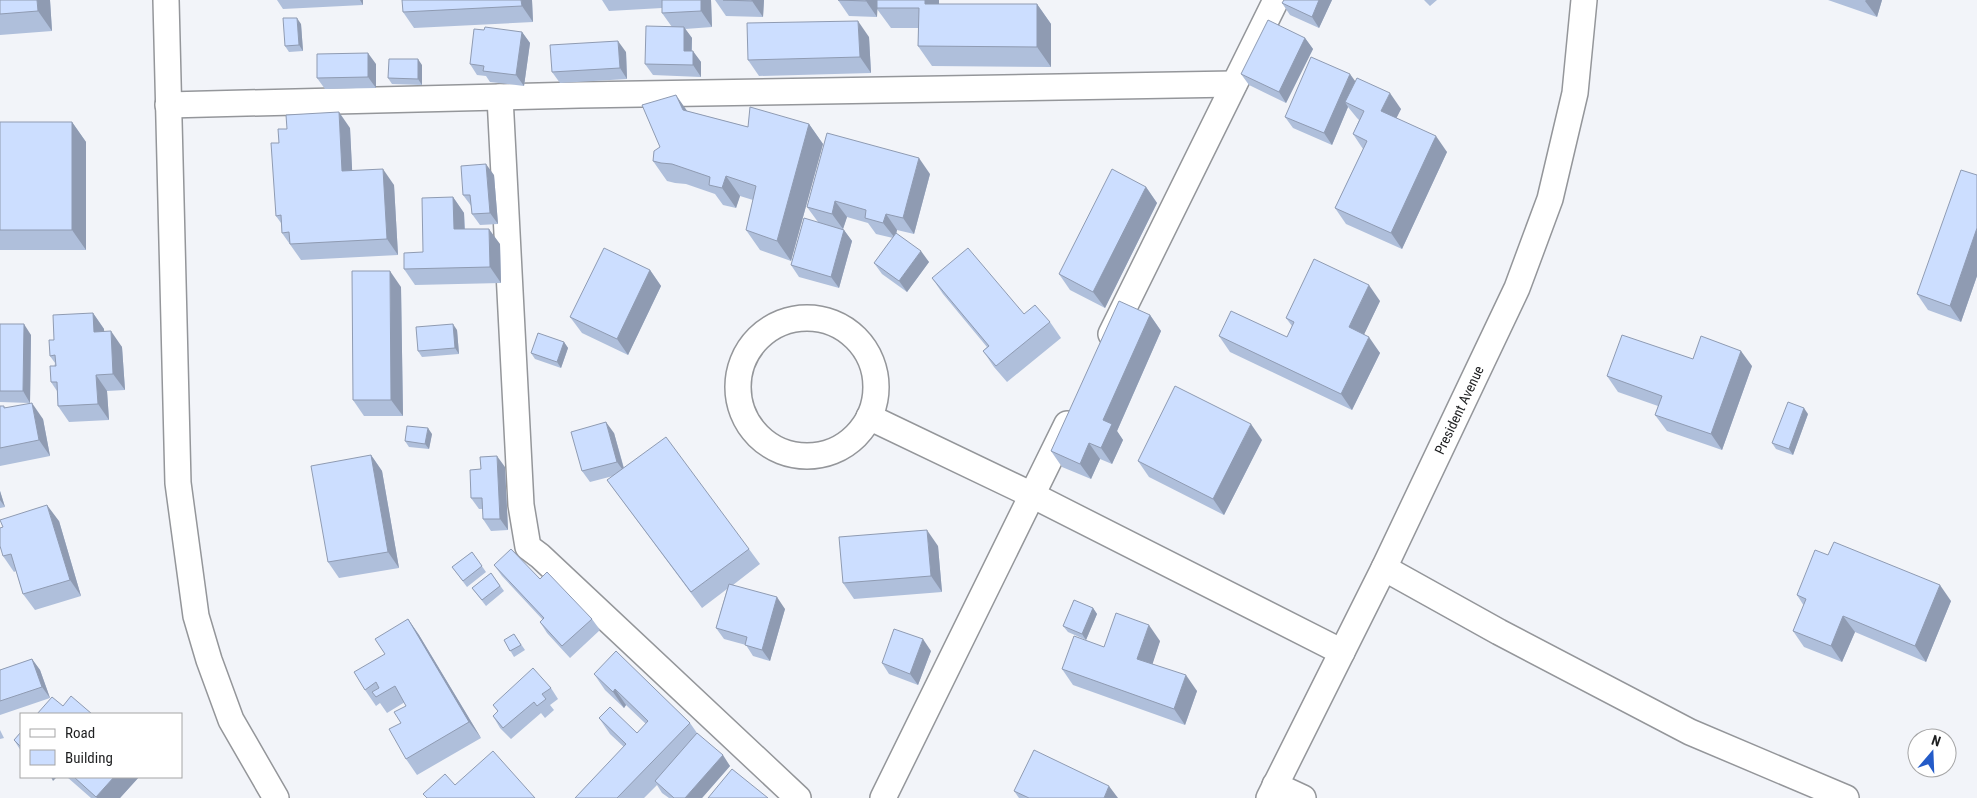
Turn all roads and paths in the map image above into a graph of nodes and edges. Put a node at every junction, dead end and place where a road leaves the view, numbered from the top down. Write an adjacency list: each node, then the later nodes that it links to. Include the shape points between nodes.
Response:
1 (166, 0): 6 (street)
2 (1276, 0): 4 (street)
3 (1584, 0): 11 (street, President Avenue, via 1575,93 1550,199 1517,288)
4 (1234, 84): 5 (street); 7 (street)
5 (500, 97): 6 (street); 15 (street, via 521,505 528,547)
6 (168, 105): 14 (street, via 178,483 196,616 230,720)
7 (1102, 352)
8 (1076, 406): 10 (street)
9 (869, 417): 9 (street, via 846,444 830,452 794,454 776,448 761,439 742,409 739,373 745,356 754,341 768,329 784,322 802,318 838,325 864,348 872,364 876,391); 10 (street)
10 (1032, 495): 12 (street); 16 (street)
11 (1384, 568): 12 (street, President Avenue); 18 (street, via 1690,732)
12 (1342, 652): 13 (street, President Avenue)
13 (1272, 792): 17 (street)
14 (276, 798)
15 (798, 798)
16 (883, 798)
17 (1303, 798)
18 (1846, 798)

